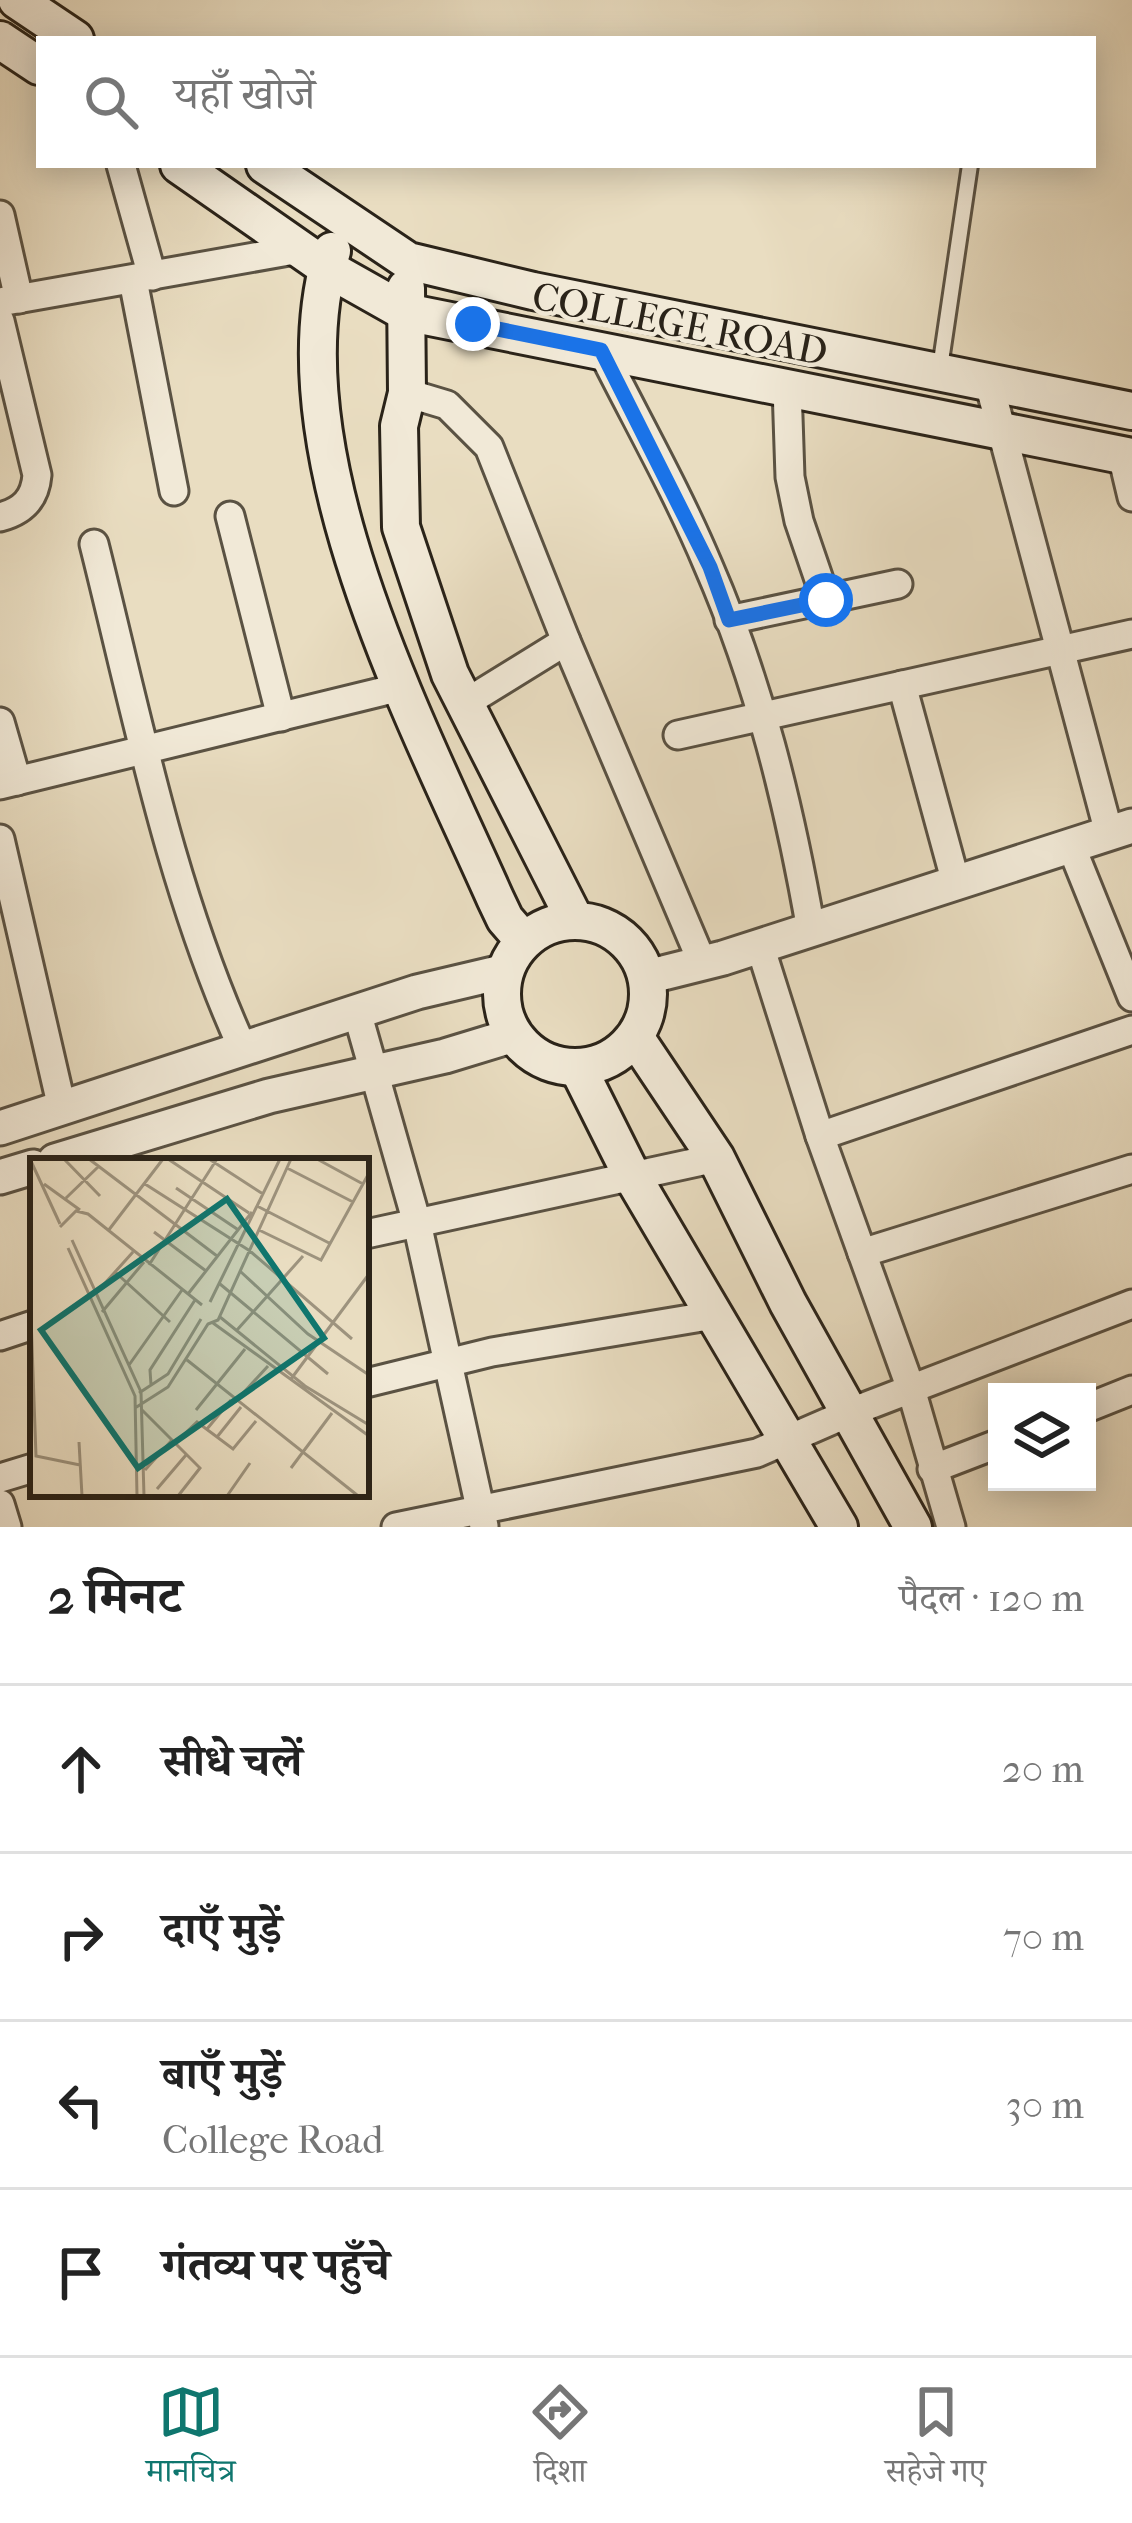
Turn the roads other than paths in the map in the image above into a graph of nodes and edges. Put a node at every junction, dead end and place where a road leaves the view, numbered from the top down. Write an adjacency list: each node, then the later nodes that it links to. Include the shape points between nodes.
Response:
1 (17, 0): 2 (main road)
2 (71, 36)
3 (0, 40): 4 (main road)
4 (36, 63)
5 (122, 168): 13 (street)
6 (183, 168): 11 (main road, COLLEGE ROAD)
7 (269, 168): 10 (main road, COLLEGE ROAD)
8 (970, 168): 18 (lane)
9 (0, 215): 14 (street)
10 (342, 217): 11 (main road); 12 (main road, COLLEGE ROAD)
11 (313, 258): 13 (street); 15 (main road, COLLEGE ROAD); 37 (main road, via 331,477)
12 (408, 261): 15 (main road); 18 (main road, COLLEGE ROAD)
13 (143, 278): 14 (street); 25 (street)
14 (10, 300)
15 (405, 312): 17 (main road, COLLEGE ROAD); 21 (main road)
16 (0, 321): 28 (street, via 37,475 26,505)
17 (601, 350): 20 (main road, COLLEGE ROAD); 32 (street)
18 (939, 373): 19 (main road, COLLEGE ROAD)
19 (989, 383): 22 (main road, COLLEGE ROAD); 23 (street)
20 (788, 387): 23 (main road, COLLEGE ROAD); 31 (street, via 790,477)
21 (407, 393): 34 (street, via 447,405 489,447); 38 (main road, via 399,426 401,526)
22 (1132, 411)
23 (1000, 430): 24 (main road, COLLEGE ROAD); 35 (street)
24 (1127, 456): 26 (street)
25 (174, 490)
26 (1132, 497)
27 (230, 516): 40 (street)
28 (0, 517)
29 (94, 544): 43 (street)
30 (898, 584): 31 (street)
31 (826, 600): 32 (street)
32 (729, 620): 39 (street)
33 (1132, 634): 35 (street)
34 (566, 641): 38 (street); 54 (street)
35 (1059, 649): 36 (street); 45 (street)
36 (902, 685): 39 (street); 48 (street)
37 (401, 687): 40 (street); 53 (main road, via 506,919)
38 (464, 704): 50 (main road)
39 (764, 716): 42 (street); 51 (street)
40 (281, 717): 43 (street)
41 (0, 722): 44 (street)
42 (678, 735)
43 (145, 748): 44 (street); 61 (street, via 185,905)
44 (8, 783)
45 (1120, 830): 47 (street)
46 (0, 839): 49 (street)
47 (1071, 846): 48 (street); 56 (street)
48 (956, 883): 51 (street)
49 (9, 916): 64 (street)
50 (574, 920): 53 (main road, via 538,930); 55 (main road, via 626,940)
51 (811, 929): 52 (street)
52 (760, 946): 54 (street); 66 (street)
53 (515, 956): 57 (street); 59 (main road, via 501,990)
54 (702, 962): 55 (street)
55 (647, 977): 60 (main road, via 648,1007)
56 (1132, 997)
57 (357, 1012): 61 (street); 63 (street)
58 (1132, 1030): 66 (street)
59 (514, 1035): 62 (main road, via 554,1065); 63 (street)
60 (634, 1037): 62 (main road, via 602,1063); 68 (main road)
61 (243, 1049): 64 (street)
62 (578, 1068): 71 (main road)
63 (375, 1072): 67 (street); 73 (street)
64 (62, 1108): 65 (street)
65 (0, 1128)
66 (820, 1136): 75 (street)
67 (65, 1158)
68 (716, 1158): 71 (street); 85 (main road)
69 (30, 1169): 72 (street)
70 (1132, 1169): 75 (street)
71 (632, 1174): 73 (street); 77 (main road)
72 (0, 1178)
73 (417, 1222): 74 (street); 80 (street)
74 (369, 1233)
75 (862, 1253): 82 (street)
76 (1132, 1304): 82 (street)
77 (714, 1316): 80 (street); 86 (main road)
78 (30, 1326): 79 (street)
79 (0, 1336)
80 (447, 1363): 81 (street); 92 (street)
81 (369, 1382)
82 (911, 1389): 85 (street); 89 (street)
83 (1132, 1390): 84 (street)
84 (1096, 1404)
85 (850, 1412): 86 (street); 96 (main road)
86 (789, 1440): 92 (street); 95 (main road)
87 (988, 1447): 89 (street)
88 (30, 1469): 90 (street)
89 (932, 1469): 97 (street)
90 (0, 1478)
91 (0, 1504): 93 (street)
92 (483, 1520): 94 (street)
93 (8, 1527)
94 (396, 1527)
95 (839, 1527)
96 (913, 1527)
97 (951, 1527)

